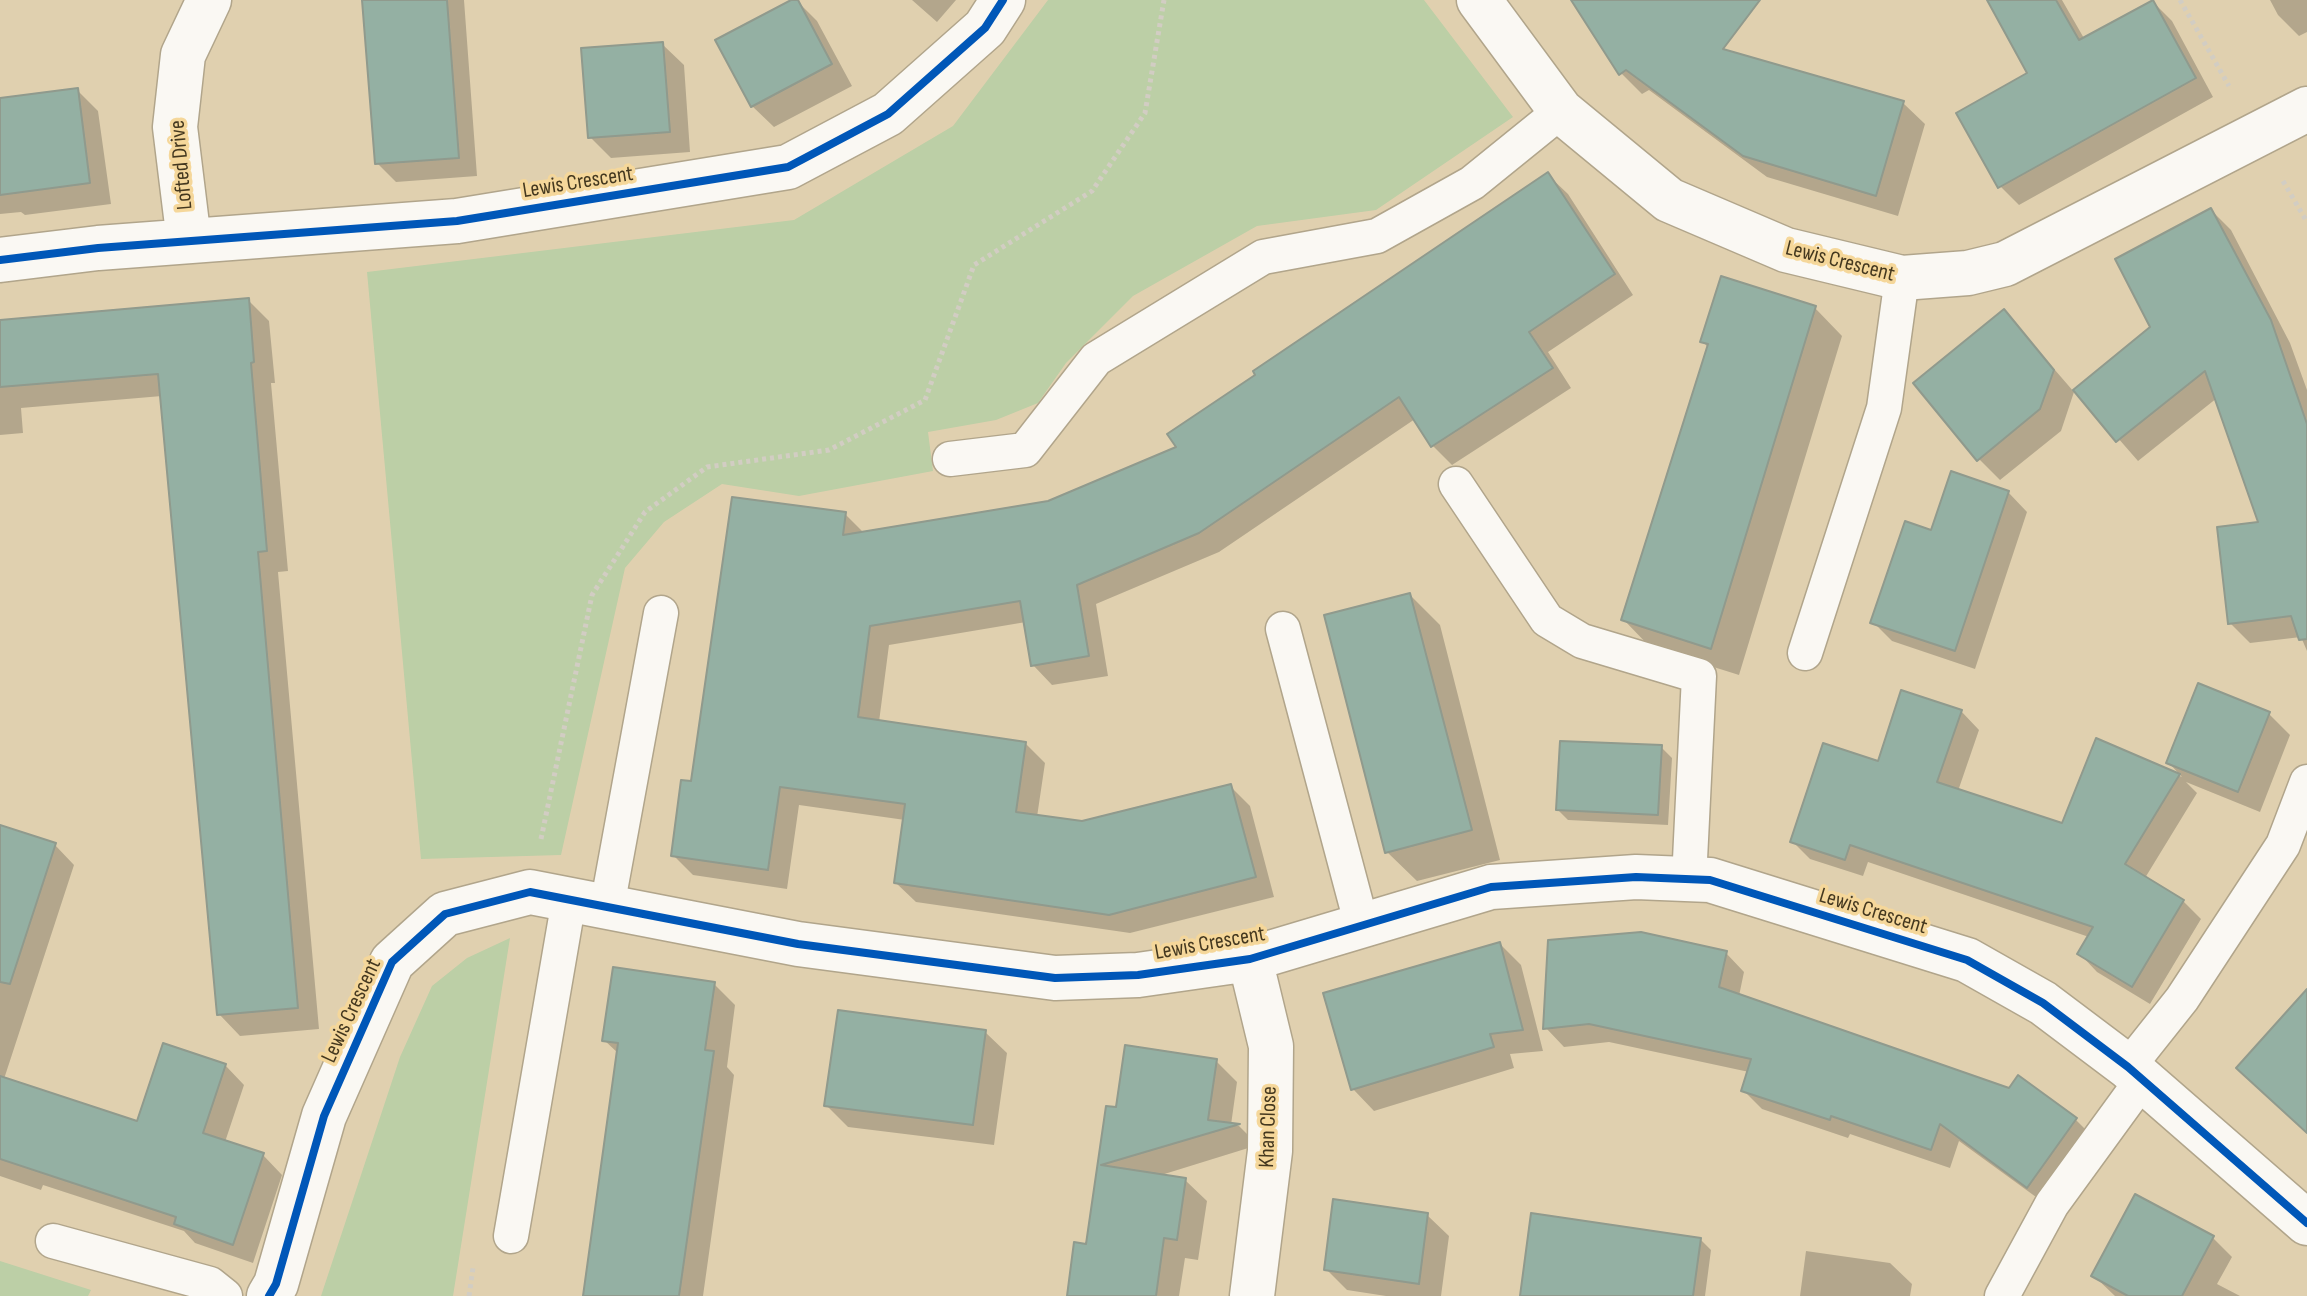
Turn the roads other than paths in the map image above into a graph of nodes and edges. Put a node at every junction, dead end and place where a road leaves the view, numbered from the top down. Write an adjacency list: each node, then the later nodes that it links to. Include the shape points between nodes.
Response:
1 (209, 0): 6 (street, Lofted Drive, via 183,55 175,127)
2 (1003, 0): 6 (street, Lewis Crescent, via 985,28 888,114 788,167 457,221)
3 (1479, 0): 5 (street, Lewis Crescent)
4 (2307, 109): 8 (street, Lewis Crescent, via 2005,264)
5 (1561, 111): 8 (street, Lewis Crescent, via 1669,200 1786,250); 9 (lane, via 1472,183 1377,236 1263,257 1096,359 1025,450)
6 (189, 241): 7 (street, Lewis Crescent)
7 (0, 260)
8 (1902, 278): 13 (lane, via 1884,408)
9 (950, 459)
10 (1456, 484): 15 (lane, via 1547,620 1582,641 1699,676)
11 (661, 613): 16 (lane)
12 (1283, 629): 17 (lane)
13 (1805, 653)
14 (2307, 782): 19 (lane, via 2283,845)
15 (1689, 880): 17 (street, Lewis Crescent, via 1636,877 1491,887); 19 (street, Lewis Crescent, via 1710,880 1967,960 2043,1003)
16 (569, 900): 18 (street, Lewis Crescent, via 798,944 1055,978 1138,975); 21 (lane); 24 (street, Lewis Crescent, via 445,914 392,962 324,1116)
17 (1362, 926): 18 (street, Lewis Crescent)
18 (1250, 959): 25 (street, Khan Close, via 1271,1046 1270,1151)
19 (2135, 1073): 20 (street, Lewis Crescent); 26 (lane, via 2052,1204)
20 (2307, 1223)
21 (511, 1236)
22 (53, 1241): 23 (lane, via 210,1284)
23 (225, 1296)
24 (269, 1296)
25 (1252, 1296)
26 (2002, 1296)

